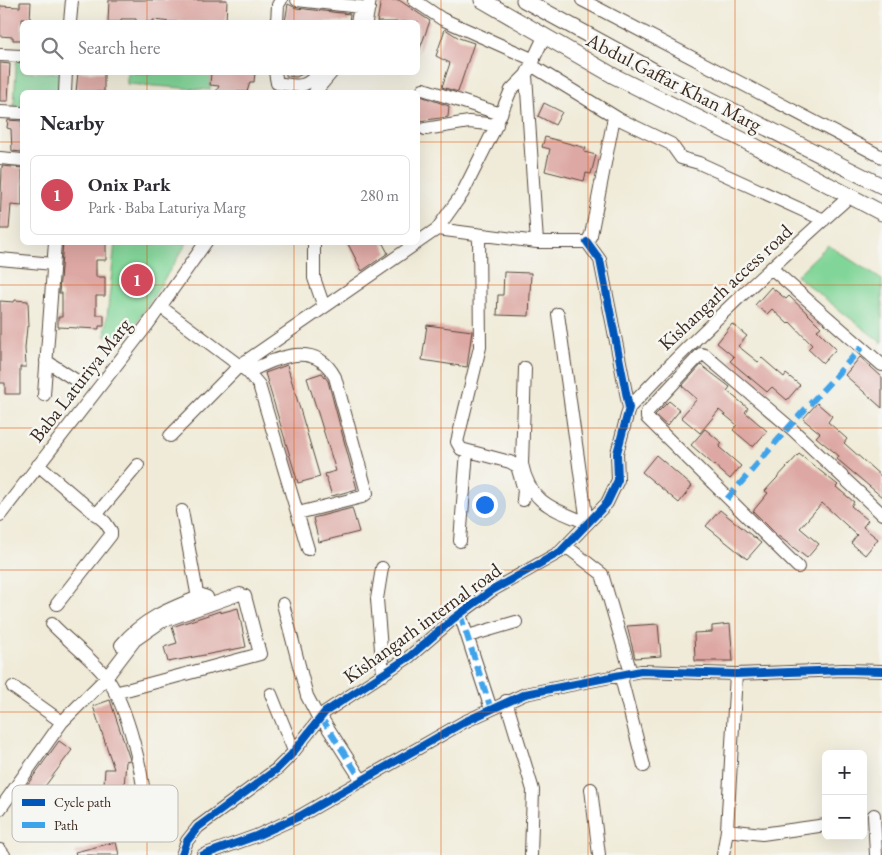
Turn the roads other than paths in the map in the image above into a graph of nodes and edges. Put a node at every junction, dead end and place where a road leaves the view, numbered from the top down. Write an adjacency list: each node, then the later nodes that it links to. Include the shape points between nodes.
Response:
1 (72, 0): 9 (street)
2 (281, 0): 10 (street)
3 (297, 0): 8 (street)
4 (414, 0): 16 (street)
5 (482, 0): 13 (main road, Abdul Gaffar Khan Marg)
6 (524, 0): 32 (main road, Abdul Gaffar Khan Marg, via 656,72)
7 (582, 0): 29 (street)
8 (366, 5): 11 (street); 12 (street)
9 (70, 20)
10 (277, 20)
11 (358, 20)
12 (366, 20)
13 (544, 37): 16 (street); 33 (main road, Abdul Gaffar Khan Marg)
14 (0, 55): 15 (street)
15 (20, 56)
16 (530, 67): 26 (street); 27 (street, via 511,90); 39 (street)
17 (66, 75): 23 (street)
18 (276, 75): 22 (street, via 277,83)
19 (318, 75): 22 (street)
20 (329, 75): 22 (street)
21 (423, 88): 27 (street)
22 (314, 89)
23 (65, 90)
24 (0, 112): 25 (street)
25 (20, 114)
26 (614, 116): 35 (street, via 671,144 685,160 699,163); 40 (street, via 604,175)
27 (499, 119): 28 (street); 36 (street, via 462,194)
28 (425, 129)
29 (882, 157)
30 (0, 158): 31 (street)
31 (20, 160)
32 (882, 186)
33 (850, 196): 34 (main road, Abdul Gaffar Khan Marg); 35 (street, Kishangarh access road)
34 (882, 213)
35 (824, 220): 47 (street, Kishangarh access road)
36 (437, 229): 37 (street); 38 (street)
37 (479, 236): 39 (street); 59 (street, via 480,347 457,442 461,449)
38 (420, 241)
39 (538, 242): 40 (street)
40 (587, 242): 57 (street, via 600,260)
41 (55, 245): 46 (street)
42 (204, 245): 48 (street, Baba Laturiya Marg)
43 (314, 245): 49 (street, via 314,278)
44 (414, 245): 49 (street)
45 (0, 259): 46 (street)
46 (53, 264): 51 (street)
47 (771, 268): 52 (street); 57 (street, Kishangarh access road, via 670,364)
48 (161, 307): 54 (street); 60 (street, Baba Laturiya Marg)
49 (324, 307): 54 (street)
50 (558, 314): 68 (street)
51 (46, 361): 55 (street); 56 (street)
52 (882, 365)
53 (524, 368): 68 (street, via 522,464 525,476 538,500)
54 (244, 369): 58 (street); 64 (street, via 260,385); 64 (street, via 297,354 318,359 331,369 335,377 367,493)
55 (78, 381)
56 (44, 395)
57 (629, 408): 68 (street, Kishangarh internal road, via 617,453 618,480 607,503)
58 (170, 436)
59 (467, 451): 62 (street, via 517,466 524,490); 69 (street)
60 (38, 465): 66 (street); 67 (street, Baba Laturiya Marg)
61 (138, 465): 66 (street)
62 (523, 500)
63 (182, 511): 75 (street)
64 (298, 513): 71 (street)
65 (882, 514): 72 (street, via 793,430 703,354 646,416)
66 (96, 515): 76 (street, via 109,526 110,535)
67 (0, 516)
68 (587, 523): 70 (street, Kishangarh internal road)
69 (460, 540)
70 (567, 547): 78 (street, Kishangarh internal road, via 491,591); 83 (street, via 602,574)
71 (308, 549)
72 (794, 562)
73 (382, 568): 86 (street, via 377,599)
74 (236, 590): 75 (street, via 211,597)
75 (200, 596): 85 (street, via 162,611 136,628)
76 (57, 604)
77 (283, 604): 92 (street, via 307,696)
78 (460, 614): 81 (street); 86 (street, Kishangarh internal road)
79 (516, 622): 81 (street)
80 (52, 624): 85 (street)
81 (468, 636): 91 (street)
82 (882, 671): 84 (street)
83 (626, 673): 84 (street); 90 (street); 95 (street)
84 (736, 674): 104 (street)
85 (104, 675): 88 (street); 88 (street, via 135,640 161,622 240,594 245,596 260,654); 93 (street)
86 (383, 676): 92 (street, Kishangarh internal road, via 335,704)
87 (13, 687): 93 (street)
88 (115, 693): 98 (street)
89 (271, 694): 94 (street)
90 (506, 701): 91 (street); 109 (street, via 533,790)
91 (491, 709): 96 (street)
92 (320, 718): 94 (street, Kishangarh internal road); 96 (street)
93 (62, 722): 97 (street)
94 (294, 751): 107 (street, Kishangarh internal road, via 256,786 198,827 187,841)
95 (644, 766)
96 (362, 781): 108 (street, via 292,820)
97 (17, 785)
98 (144, 785)
99 (591, 789): 110 (street)
100 (12, 792): 101 (street)
101 (0, 809)
102 (873, 815): 112 (street)
103 (822, 826): 104 (street, via 762,834)
104 (727, 830): 111 (street)
105 (0, 850): 106 (street)
106 (4, 855)
107 (182, 855)
108 (203, 855)
109 (530, 855)
110 (599, 855)
111 (723, 855)
112 (876, 855)

